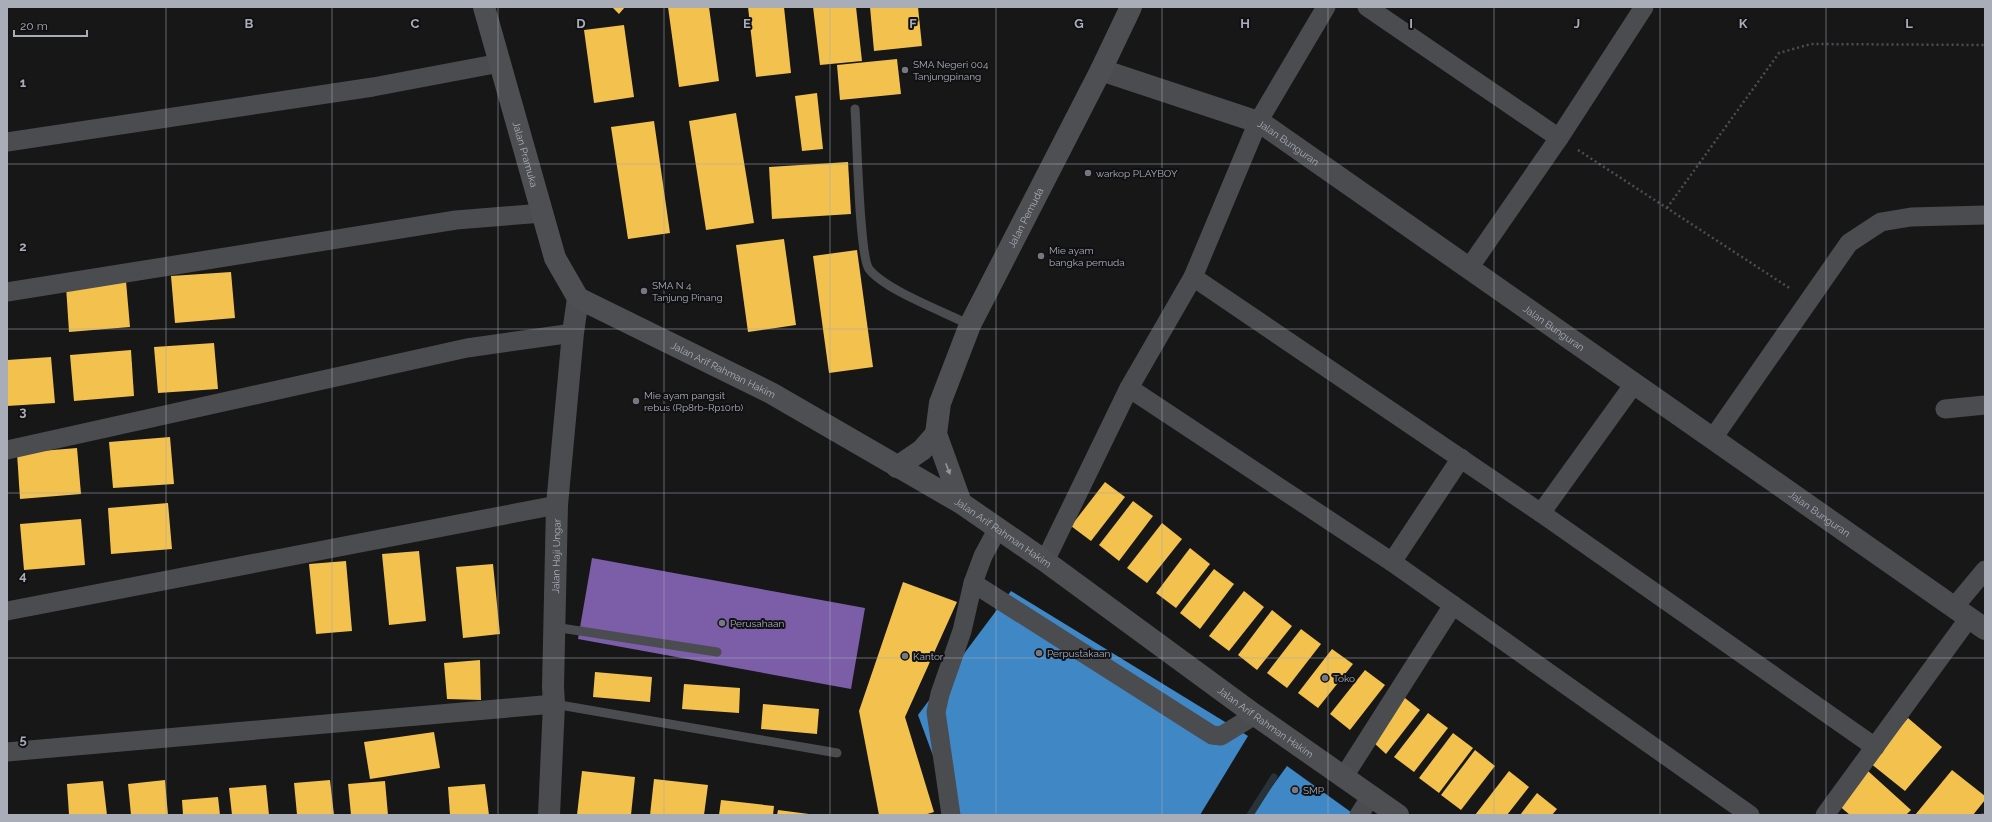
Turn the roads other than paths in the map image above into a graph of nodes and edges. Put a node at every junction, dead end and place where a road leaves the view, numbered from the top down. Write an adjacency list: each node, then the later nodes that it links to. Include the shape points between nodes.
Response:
1 (484, 7): 6 (main road, Jalan Pramuka)
2 (1131, 7): 7 (main road, Jalan Pemuda)
3 (1326, 7): 9 (street)
4 (1367, 7): 10 (street)
5 (1644, 7): 10 (street)
6 (500, 63): 11 (street, via 373,87); 12 (main road, Jalan Pramuka)
7 (1101, 70): 9 (street, Jalan Bunguran); 18 (main road, Jalan Pemuda)
8 (856, 109): 18 (lane, via 862,240 868,268 885,284)
9 (1258, 122): 14 (street, Jalan Bunguran); 15 (street)
10 (1559, 138): 14 (street)
11 (7, 142)
12 (543, 213): 16 (street, via 456,220); 17 (main road, Jalan Pramuka, via 556,258)
13 (1985, 215): 25 (street, via 1911,217 1882,222 1849,242)
14 (1469, 268): 20 (street, Jalan Bunguran)
15 (1193, 277): 21 (street); 27 (street)
16 (7, 292)
17 (578, 298): 19 (street, Jalan Haji Ungar); 28 (main road, Jalan Arif Rahman Hakim, via 771,393)
18 (970, 325): 24 (main road, Jalan Pemuda, via 940,404)
19 (573, 333): 26 (street, via 467,348); 30 (street, Jalan Haji Ungar)
20 (1634, 384): 25 (street, Jalan Bunguran); 31 (street)
21 (1129, 388): 33 (street); 34 (street)
22 (1985, 405): 23 (street)
23 (1945, 409)
24 (936, 434): 28 (main road, via 922,450); 29 (main road, Jalan Pemuda, one-way to 29)
25 (1713, 438): 39 (street, Jalan Bunguran)
26 (7, 450)
27 (1461, 458): 31 (street); 34 (street)
28 (896, 467): 29 (main road, Jalan Arif Rahman Hakim)
29 (961, 503): 32 (main road, Jalan Arif Rahman Hakim)
30 (558, 505): 38 (street); 40 (street, Jalan Haji Ungar)
31 (1541, 512): 44 (street)
32 (997, 530): 33 (main road, Jalan Arif Rahman Hakim); 36 (street, via 983,556)
33 (1044, 561): 43 (main road, Jalan Arif Rahman Hakim)
34 (1392, 562): 37 (street)
35 (1985, 570): 39 (street)
36 (973, 584): 43 (street, via 1212,735 1221,736); 50 (street, via 962,631 936,712)
37 (1453, 605): 47 (street); 53 (street)
38 (7, 611)
39 (1970, 618): 44 (street)
40 (554, 627): 41 (lane); 42 (street, Jalan Haji Ungar)
41 (717, 652)
42 (554, 704): 45 (street); 46 (lane); 49 (street, Jalan Haji Ungar)
43 (1255, 715): 47 (main road, Jalan Arif Rahman Hakim)
44 (1874, 747): 54 (street)
45 (7, 752)
46 (837, 753)
47 (1343, 778): 48 (main road, Jalan Arif Rahman Hakim)
48 (1371, 796): 51 (street); 52 (main road, Jalan Arif Rahman Hakim)
49 (549, 815)
50 (951, 815)
51 (1359, 815)
52 (1398, 815)
53 (1750, 815)
54 (1825, 815)

